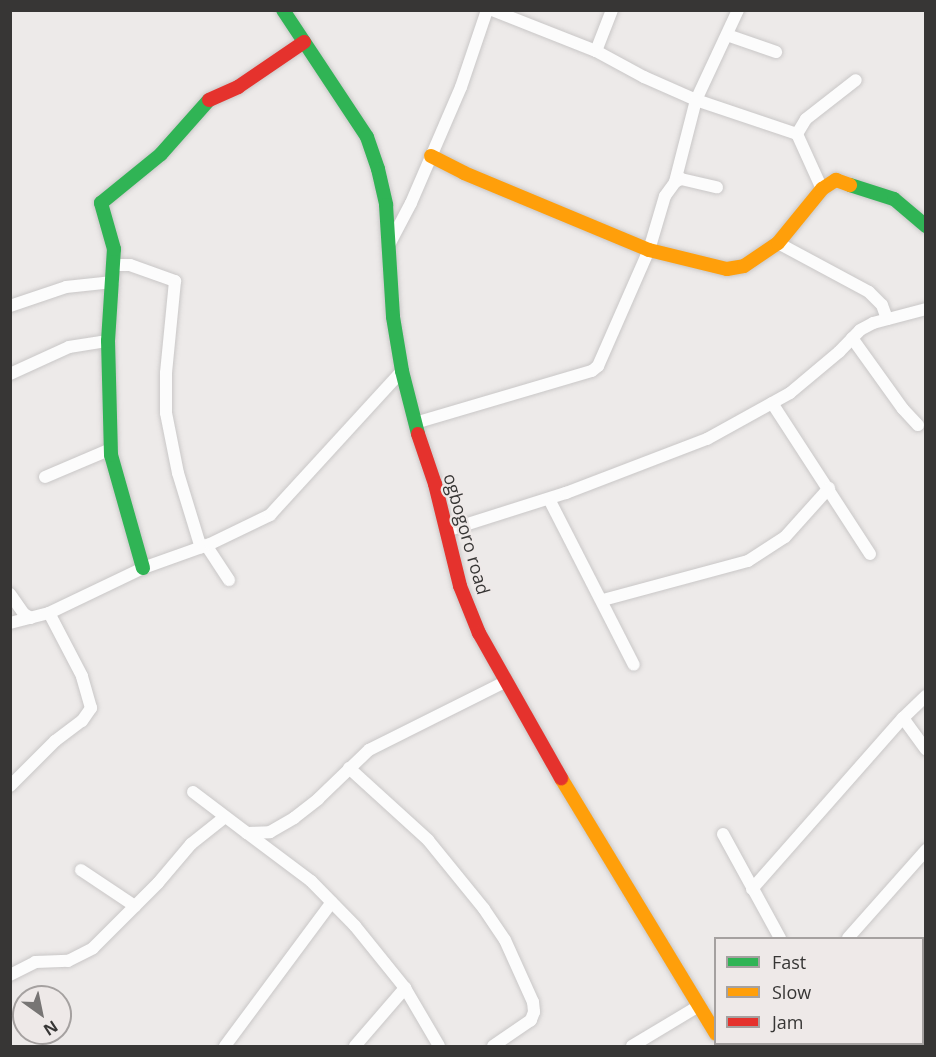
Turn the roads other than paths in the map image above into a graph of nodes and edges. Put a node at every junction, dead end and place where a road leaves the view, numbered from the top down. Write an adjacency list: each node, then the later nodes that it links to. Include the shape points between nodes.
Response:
1 (283, 10): 7 (street, ogbogoro road)
2 (487, 10): 13 (street, via 461,87)
3 (492, 10): 8 (street)
4 (612, 10): 8 (street)
5 (738, 10): 6 (street)
6 (727, 35): 9 (street); 11 (street)
7 (304, 42): 18 (street, ogbogoro road, via 367,137 386,205); 21 (street, via 238,87 210,98 161,154 105,198 101,203 114,249)
8 (596, 51): 11 (street)
9 (776, 52)
10 (856, 80): 12 (street, via 806,119)
11 (696, 100): 12 (street); 14 (street)
12 (797, 134): 16 (street)
13 (431, 156): 18 (street); 20 (street)
14 (675, 182): 15 (street, via 681,179); 20 (street, via 665,196)
15 (717, 187)
16 (822, 189): 17 (street, via 836,180 846,182 894,199); 19 (street)
17 (925, 222)
18 (390, 243): 28 (street, ogbogoro road, via 393,317)
19 (778, 243): 20 (street, via 744,266 727,269); 25 (street, via 869,292 882,305)
20 (649, 250): 31 (street, via 598,366 592,371)
21 (114, 265): 22 (street); 38 (street, via 130,265 175,281 166,413 178,473)
22 (113, 282): 23 (street, via 66,287); 27 (street)
23 (10, 306)
24 (926, 309): 25 (street)
25 (887, 319): 26 (street, via 873,323)
26 (852, 338): 30 (street, via 790,393); 32 (street)
27 (108, 341): 29 (street, via 69,347); 33 (street)
28 (402, 371): 31 (street, ogbogoro road); 38 (street, via 270,515)
29 (10, 375)
30 (772, 403): 35 (street); 36 (street, via 674,453)
31 (415, 423): 37 (street, ogbogoro road)
32 (918, 425)
33 (111, 449): 34 (street); 40 (street)
34 (45, 477)
35 (829, 488): 39 (street); 43 (street, via 785,537 748,561)
36 (549, 499): 37 (street); 43 (street)
37 (446, 531): 48 (street, ogbogoro road, via 460,586)
38 (203, 546): 40 (street); 41 (street)
39 (870, 554)
40 (143, 568): 44 (street)
41 (229, 580)
42 (10, 594): 45 (street)
43 (603, 600): 47 (street)
44 (49, 613): 45 (street); 53 (street, via 82,676 91,708 82,721 55,741)
45 (31, 618): 46 (street)
46 (10, 623)
47 (634, 665)
48 (505, 682): 52 (street, via 369,750); 67 (street, ogbogoro road)
49 (926, 696): 50 (street)
50 (903, 718): 51 (street); 60 (street)
51 (926, 750)
52 (349, 768): 56 (street, via 294,818 270,832); 69 (street, via 428,840 505,940 534,1012 531,1020)
53 (10, 786)
54 (193, 792): 55 (street)
55 (225, 817): 56 (street); 62 (street, via 190,844)
56 (247, 833): 61 (street, via 311,881)
57 (723, 834): 60 (street)
58 (926, 850): 64 (street)
59 (81, 870): 62 (street)
60 (752, 889): 63 (street)
61 (332, 903): 66 (street); 70 (street)
62 (135, 906): 65 (street, via 80,957 35,962)
63 (779, 937)
64 (850, 937)
65 (10, 975)
66 (405, 988): 71 (street); 72 (street)
67 (697, 1007): 68 (street, ogbogoro road); 73 (street)
68 (714, 1031)
69 (498, 1045)
70 (225, 1047)
71 (355, 1047)
72 (439, 1047)
73 (632, 1047)

